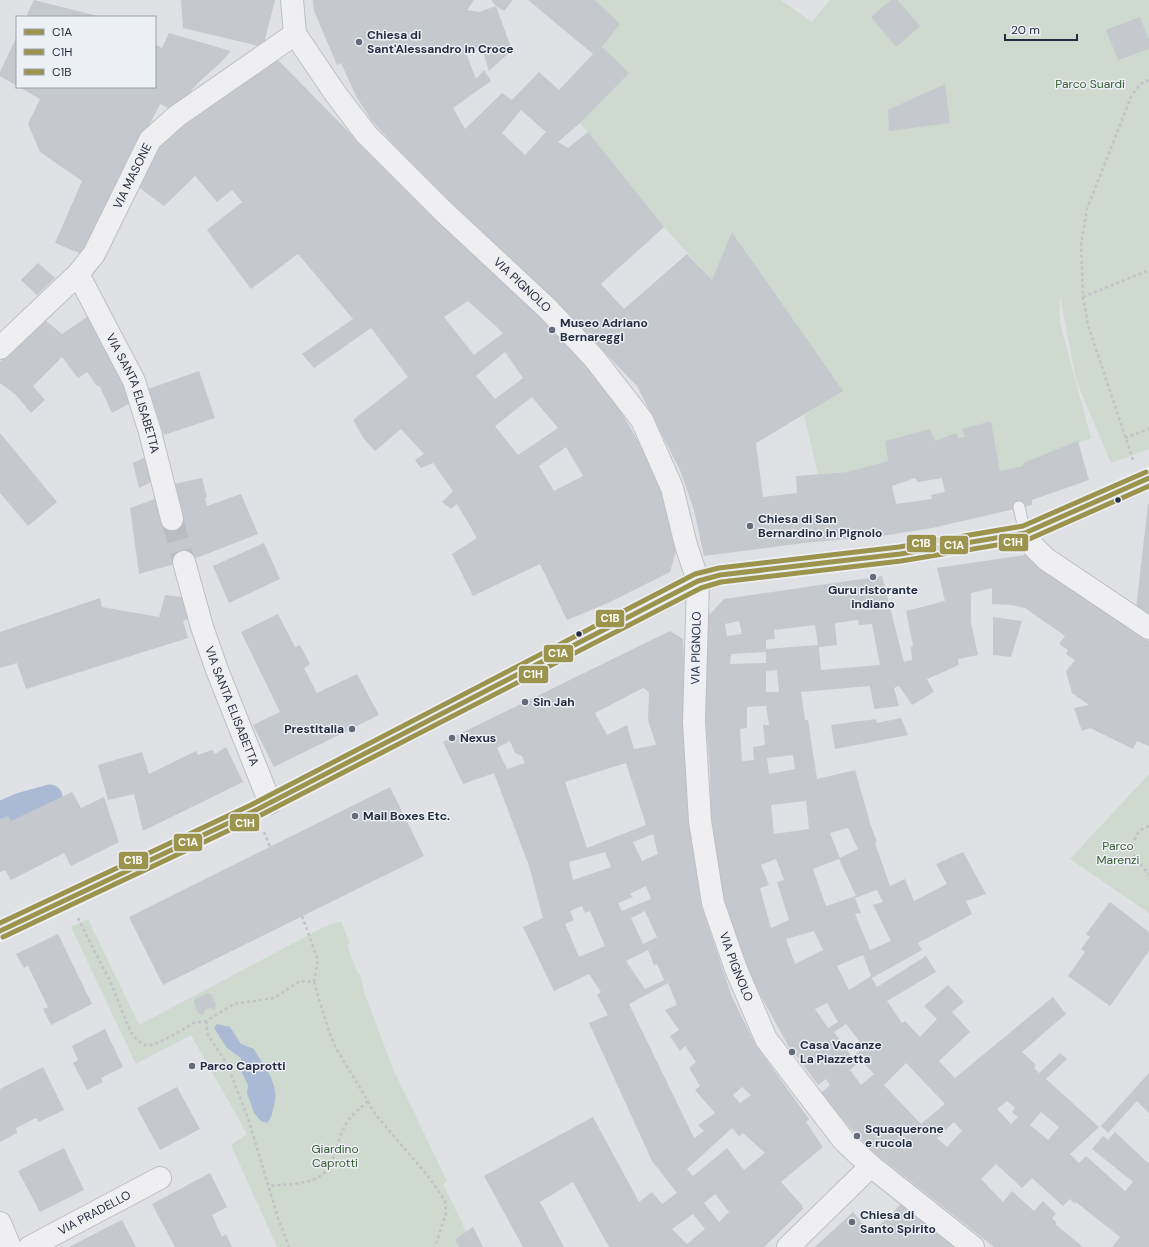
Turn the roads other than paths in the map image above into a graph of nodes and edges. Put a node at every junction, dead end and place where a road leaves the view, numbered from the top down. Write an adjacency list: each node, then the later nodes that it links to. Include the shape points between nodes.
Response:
1 (292, 0): 2 (street)
2 (295, 34): 3 (street, VIA MASONE, via 177,116 150,140 94,254); 10 (street, VIA PIGNOLO, via 366,134 444,212 548,308 604,369 642,420 672,488)
3 (78, 274): 4 (street, VIA MASONE); 7 (street, VIA SANTA ELISABETTA, via 134,380)
4 (0, 348)
5 (1149, 478): 8 (street)
6 (1019, 507): 8 (lane)
7 (172, 519)
8 (1025, 533): 10 (street, via 900,554 720,575); 11 (street, via 1046,559)
9 (184, 562): 12 (street, VIA SANTA ELISABETTA, via 217,670)
10 (698, 582): 12 (street); 14 (street, VIA PIGNOLO, via 694,722 700,821 713,903 736,969 766,1039 844,1141)
11 (1149, 628)
12 (270, 803): 13 (street)
13 (0, 931)
14 (871, 1166): 19 (street); 20 (street, VIA PIGNOLO)
15 (160, 1178): 18 (street, VIA PRADELLO)
16 (0, 1224): 17 (street)
17 (10, 1247)
18 (30, 1247)
19 (788, 1247)
20 (974, 1247)

